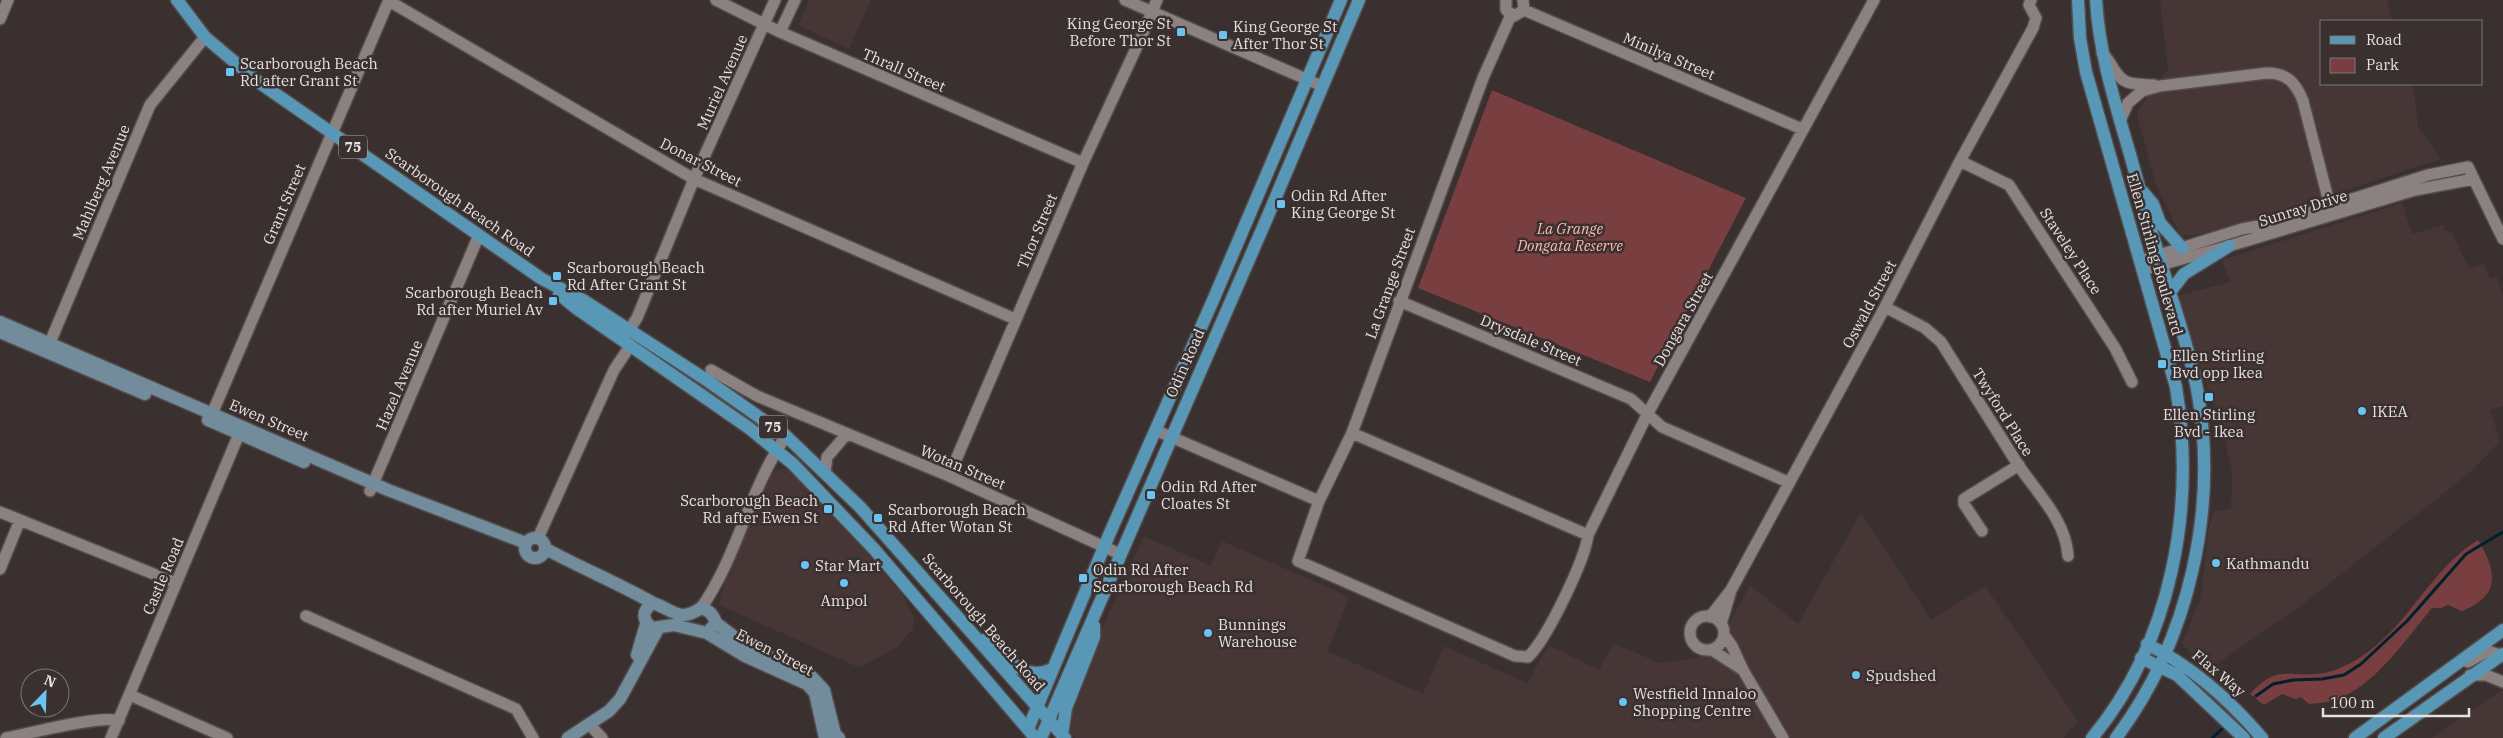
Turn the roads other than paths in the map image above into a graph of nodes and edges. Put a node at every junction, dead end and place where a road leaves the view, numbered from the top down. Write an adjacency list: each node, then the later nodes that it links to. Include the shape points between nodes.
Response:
1 (8, 0): 19 (street)
2 (177, 0): 22 (main road, Scarborough Beach Road / 75)
3 (389, 0): 29 (street, Grant Street); 32 (street, Donar Street)
4 (716, 0): 20 (street, Thrall Street)
5 (775, 0): 20 (street, Muriel Avenue)
6 (795, 0): 21 (street)
7 (1125, 0): 17 (street)
8 (1156, 0): 17 (street, Thor Street)
9 (1341, 0): 24 (main road, Odin Road)
10 (1359, 0): 25 (main road, Odin Road)
11 (1874, 0): 28 (street, Dongara Street)
12 (2078, 0): 41 (main road, Ellen Stirling Boulevard, via 2086,72)
13 (2096, 0): 23 (main road, Ellen Stirling Boulevard)
14 (1503, 1): 18 (street)
15 (2026, 2): 30 (street, Oswald Street, via 2035,14 2035,23)
16 (1523, 5): 18 (street, via 1518,15); 28 (street, Minilya Street)
17 (1152, 12): 24 (street); 31 (street, Thor Street)
18 (1511, 15): 43 (street, La Grange Street, via 1482,78)
19 (0, 19)
20 (764, 25): 21 (street, Thrall Street); 32 (street, Muriel Avenue)
21 (780, 32): 31 (street, Thrall Street)
22 (205, 37): 29 (main road, Scarborough Beach Road / 75, via 257,81); 49 (street, Mahlberg Avenue, via 150,105)
23 (2102, 53): 26 (street, via 2126,82); 27 (main road, Ellen Stirling Boulevard)
24 (1308, 79): 25 (street); 55 (main road, Odin Road)
25 (1322, 86): 59 (main road, Odin Road)
26 (2160, 86): 27 (street, via 2142,91 2128,103); 35 (street, via 2266,74 2287,77 2297,86 2303,101)
27 (2120, 121): 34 (main road, Ellen Stirling Boulevard)
28 (1802, 129): 52 (street, Dongara Street)
29 (331, 132): 36 (main road, Scarborough Beach Road / 75); 53 (street, Grant Street)
30 (1960, 161): 44 (street, Oswald Street); 51 (street, Staveley Place, via 2009,185 2115,348)
31 (1083, 163): 45 (street, Thor Street)
32 (694, 179): 45 (street, Donar Street); 48 (street, Muriel Avenue)
33 (2474, 179): 35 (street, Sunray Drive); 35 (street, Sunray Drive, via 2468,167 2428,175); 37 (street)
34 (2139, 188): 39 (main road, via 2153,204 2160,223); 40 (main road, Ellen Stirling Boulevard)
35 (2331, 211): 38 (street, Sunray Drive); 39 (street, Sunray Drive, via 2242,229)
36 (478, 235): 48 (main road, Scarborough Beach Road / 75, via 542,279 576,308); 65 (street, Hazel Avenue)
37 (2503, 239)
38 (2229, 246): 40 (street, Sunray Drive); 42 (main road, via 2184,274)
39 (2182, 248): 40 (street, Sunray Drive)
40 (2160, 260): 41 (street, Sunray Drive); 42 (main road, Ellen Stirling Boulevard)
41 (2141, 265): 90 (main road, Ellen Stirling Boulevard, via 2176,387 2183,429 2184,487 2170,580)
42 (2170, 292): 92 (main road, Ellen Stirling Boulevard, via 2197,390 2203,466 2202,508 2194,561 2182,609)
43 (1399, 302): 52 (street, Drysdale Street, via 1631,398); 56 (street, La Grange Street)
44 (1885, 307): 61 (street, Twyford Place, via 1925,328 1941,342); 64 (street, Oswald Street)
45 (1015, 319): 63 (street, Thor Street)
46 (0, 322): 49 (main road, Ewen Street)
47 (0, 332): 49 (main road, Ewen Street)
48 (627, 339): 58 (main road, Scarborough Beach Road / 75, via 708,381); 60 (main road, Scarborough Beach Road / 75); 71 (street, Muriel Avenue)
49 (47, 347): 53 (main road, Ewen Street)
50 (711, 370): 57 (street, Wotan Street, via 757,396)
51 (2132, 382)
52 (1648, 413): 64 (street, Drysdale Street, via 1662,427); 70 (street, Dongara Street)
53 (211, 417): 54 (main road, Ewen Street)
54 (241, 430): 65 (main road, Ewen Street); 76 (street, Castle Road)
55 (1155, 430): 59 (street); 72 (main road, Odin Road)
56 (1352, 434): 66 (street, La Grange Street); 70 (street)
57 (846, 435): 62 (street, via 827,457); 63 (street, Wotan Street)
58 (786, 436): 60 (street); 62 (main road, Scarborough Beach Road / 75)
59 (1170, 437): 66 (street); 73 (main road, Odin Road)
60 (777, 449): 78 (street); 107 (main road, Scarborough Beach Road / 75, via 874,549)
61 (2019, 465): 69 (street, via 1964,499); 74 (street, Twyford Place, via 2056,519 2068,542)
62 (825, 472): 77 (main road, Scarborough Beach Road / 75)
63 (949, 476): 72 (street, Wotan Street)
64 (1788, 482): 79 (street, Oswald Street)
65 (372, 487): 71 (main road, Ewen Street)
66 (1319, 501): 94 (street, La Grange Street, via 1298,561 1516,656)
67 (0, 512): 68 (street)
68 (20, 520): 75 (street); 76 (street)
69 (1982, 531)
70 (1588, 535): 94 (street, Dongara Street, via 1586,548 1561,602 1536,650)
71 (535, 547): 80 (main road, Ewen Street, via 620,584); 86 (main road, Ewen Street, via 633,602)
72 (1104, 547): 73 (street, Wotan Street); 97 (main road, Odin Road)
73 (1120, 554): 83 (main road, Odin Road)
74 (2068, 556)
75 (0, 570)
76 (176, 582): 102 (street, Castle Road)
77 (929, 583): 97 (main road, via 1016,667 1037,673); 103 (main road, Scarborough Beach Road / 75)
78 (714, 589): 81 (street); 85 (street)
79 (1731, 590): 84 (street, Oswald Street); 87 (street)
80 (653, 603): 81 (main road, Ewen Street, via 679,616 690,615); 86 (main road, via 646,610)
81 (701, 608): 85 (main road, Ewen Street)
82 (306, 616): 112 (street, via 516,709)
83 (1094, 616): 104 (main road, Odin Road); 108 (main road, via 1094,636 1066,708)
84 (1710, 617): 87 (street); 91 (street, via 1699,618 1690,632 1697,647)
85 (715, 619): 89 (main road); 116 (main road, Ewen Street, via 748,647 812,676 824,690 835,734)
86 (649, 623): 89 (main road, Ewen Street); 106 (main road, via 635,667 620,699)
87 (1722, 629): 91 (street, via 1721,642); 98 (street)
88 (2503, 630): 99 (main road)
89 (707, 633): 115 (main road, Ewen Street, via 745,656 807,684 815,694)
90 (2147, 644): 92 (main road, Flax Way); 95 (main road, Ellen Stirling Boulevard)
91 (1712, 650): 98 (street)
92 (2165, 653): 96 (main road, Ellen Stirling Boulevard); 122 (main road, Flax Way, via 2200,675)
93 (2502, 655): 99 (street, via 2488,651 2459,668); 100 (main road)
94 (1528, 657)
95 (2141, 658): 96 (main road, Flax Way); 119 (main road, Ellen Stirling Boulevard, via 2119,700)
96 (2160, 665): 120 (main road, Ellen Stirling Boulevard); 121 (main road, Flax Way, via 2198,692)
97 (1052, 669): 103 (main road, Odin Road)
98 (1743, 670): 118 (street)
99 (2444, 671): 123 (main road)
100 (2470, 675): 101 (street, via 2486,675); 124 (main road)
101 (2503, 682)
102 (130, 695): 105 (street, Castle Road); 111 (street)
103 (1037, 707): 104 (main road, Scarborough Beach Road / 75); 107 (main road, Odin Road)
104 (1048, 720): 108 (main road, Scarborough Beach Road / 75); 117 (main road, Odin Road)
105 (119, 721): 109 (street, via 114,718); 110 (street, Castle Road)
106 (590, 724): 113 (main road); 114 (street)
107 (1030, 735)
108 (1063, 736)
109 (6, 738)
110 (112, 738)
111 (227, 738)
112 (533, 738)
113 (568, 738)
114 (602, 738)
115 (825, 738)
116 (839, 738)
117 (1041, 738)
118 (1783, 738)
119 (2092, 738)
120 (2116, 738)
121 (2244, 738)
122 (2262, 738)
123 (2355, 738)
124 (2384, 738)

